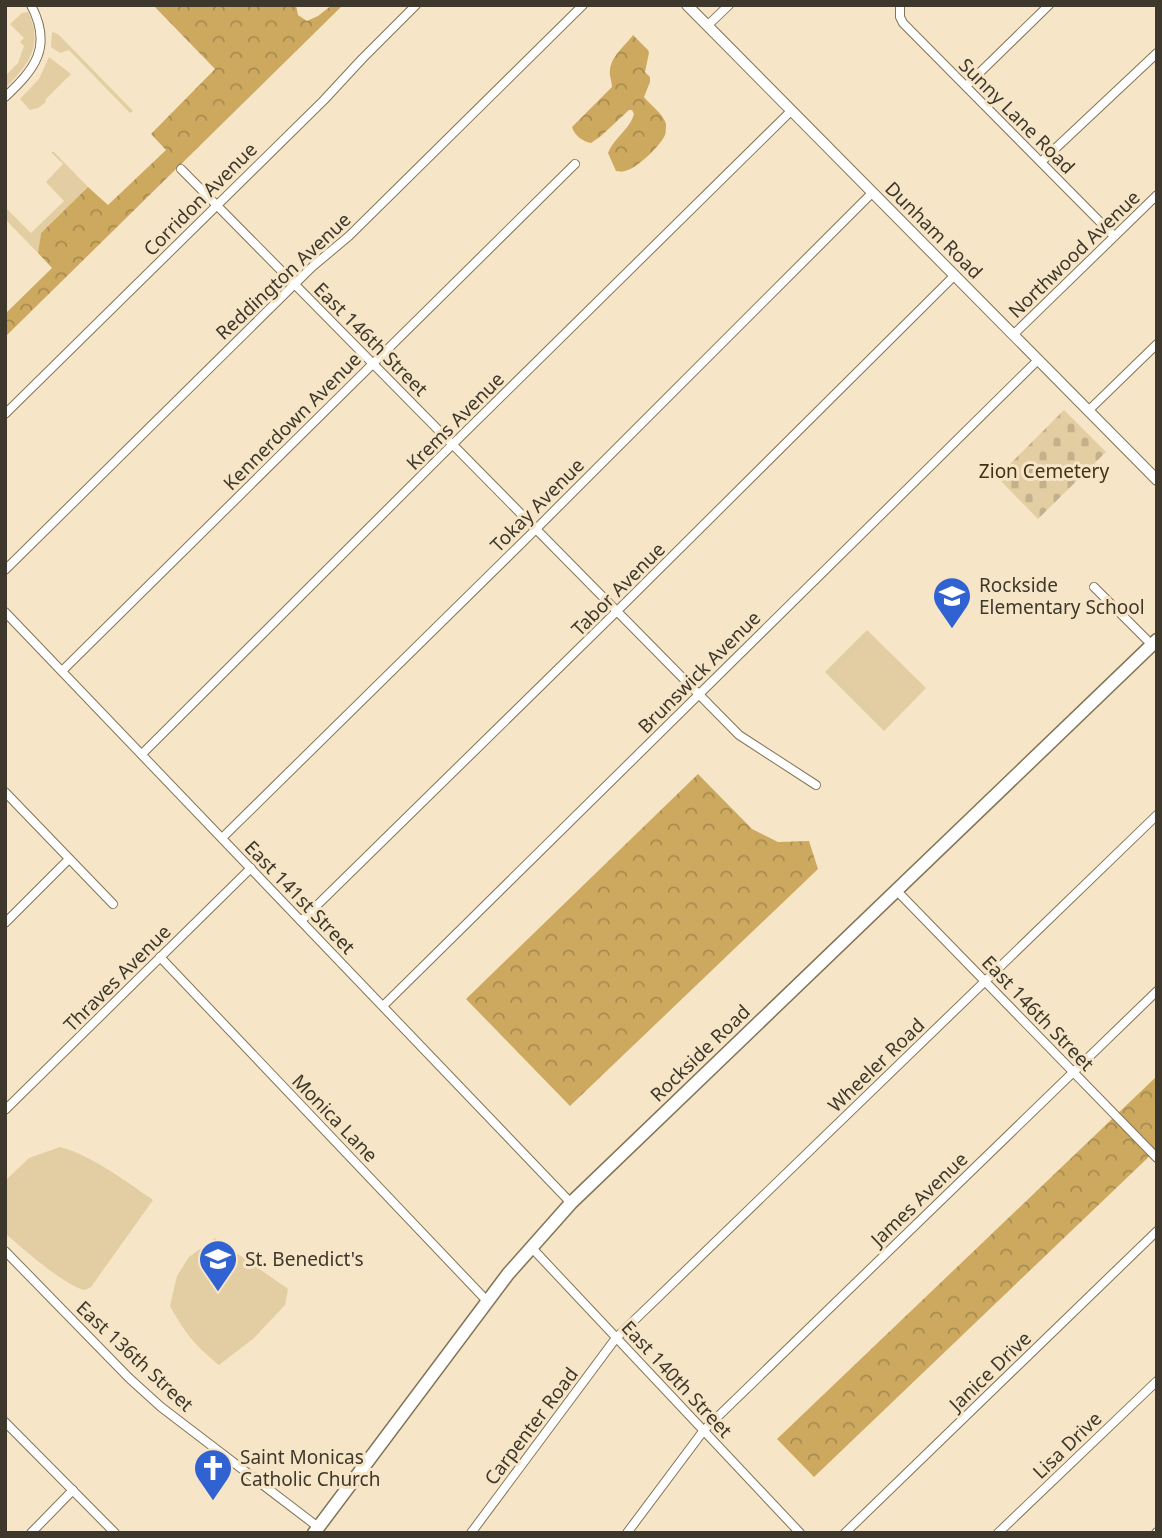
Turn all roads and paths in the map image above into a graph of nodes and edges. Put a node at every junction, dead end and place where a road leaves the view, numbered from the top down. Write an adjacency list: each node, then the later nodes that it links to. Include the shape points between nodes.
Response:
1 (31, 5): 11 (street, via 40,33 38,55 28,75)
2 (416, 5): 18 (street, Corridon Avenue)
3 (583, 5): 21 (street, Reddington Avenue)
4 (687, 5): 8 (street, Dunham Road)
5 (729, 5): 8 (street)
6 (900, 5): 10 (street, Sunny Lane Road, via 903,23)
7 (1049, 5): 10 (street)
8 (707, 26): 12 (street, Dunham Road)
9 (1157, 53): 13 (street)
10 (966, 86): 13 (street, Sunny Lane Road)
11 (5, 97)
12 (791, 111): 16 (street, Dunham Road); 28 (street, Krems Avenue)
13 (1041, 162): 19 (street, Sunny Lane Road)
14 (575, 164): 25 (street, Kennerdown Avenue)
15 (181, 169): 18 (street, East 146th Street)
16 (873, 193): 20 (street, Dunham Road); 30 (street, Tokay Avenue)
17 (1157, 195): 19 (street, Northwood Avenue)
18 (217, 205): 21 (street, East 146th Street); 27 (street, Corridon Avenue)
19 (1114, 236): 22 (street, Northwood Avenue)
20 (954, 276): 22 (street, Dunham Road); 33 (street, Tabor Avenue)
21 (296, 284): 25 (street, East 146th Street); 31 (street, Reddington Avenue)
22 (1013, 335): 24 (street, Dunham Road)
23 (1157, 344): 26 (street)
24 (1037, 360): 26 (street, Dunham Road); 37 (street, Brunswick Avenue)
25 (373, 363): 28 (street, East 146th Street); 36 (street, Kennerdown Avenue)
26 (1088, 411): 29 (street, Dunham Road)
27 (5, 414)
28 (453, 444): 30 (street, East 146th Street); 38 (street, Krems Avenue)
29 (1157, 480)
30 (536, 529): 33 (street, East 146th Street); 42 (street, Tokay Avenue)
31 (5, 570)
32 (1094, 587): 35 (street)
33 (618, 611): 37 (street, East 146th Street); 47 (street, Tabor Avenue)
34 (5, 612): 36 (street, East 141st Street)
35 (1154, 643): 45 (main road, Rockside Road)
36 (62, 671): 38 (street, East 141st Street)
37 (699, 694): 39 (street, East 146th Street, via 739,735); 52 (street, Brunswick Avenue)
38 (142, 754): 42 (street, East 141st Street)
39 (816, 785)
40 (5, 792): 43 (street)
41 (1157, 815): 50 (street, Wheeler Road)
42 (222, 838): 44 (street, East 141st Street)
43 (69, 859): 46 (street); 48 (street)
44 (251, 869): 47 (street, East 141st Street); 49 (street, Thraves Avenue)
45 (897, 891): 50 (street, East 146th Street); 56 (main road, Rockside Road)
46 (113, 904)
47 (301, 921): 52 (street, East 141st Street)
48 (5, 923)
49 (160, 957): 54 (street, Thraves Avenue); 60 (street, Monica Lane)
50 (985, 982): 53 (street, East 146th Street); 61 (street, Wheeler Road)
51 (1157, 990): 53 (street, James Avenue)
52 (383, 1006): 56 (street, East 141st Street)
53 (1073, 1071): 55 (street, East 146th Street); 64 (street, James Avenue)
54 (5, 1110)
55 (1157, 1158)
56 (571, 1203): 58 (main road, Rockside Road)
57 (1157, 1231): 73 (street, Janice Drive)
58 (531, 1247): 60 (main road, Rockside Road); 61 (street, East 140th Street)
59 (5, 1251): 67 (street, East 136th Street, via 129,1378)
60 (487, 1301): 67 (main road, Rockside Road)
61 (616, 1338): 64 (street, East 140th Street); 70 (street, Carpenter Road)
62 (1157, 1381): 74 (street, Lisa Drive)
63 (5, 1422): 65 (street)
64 (704, 1430): 66 (street, East 140th Street); 71 (street, James Avenue)
65 (73, 1490): 68 (street); 69 (street)
66 (788, 1527): 72 (street, East 140th Street)
67 (316, 1530)
68 (31, 1533)
69 (115, 1533)
70 (471, 1533)
71 (626, 1533)
72 (800, 1533)
73 (845, 1533)
74 (998, 1533)

